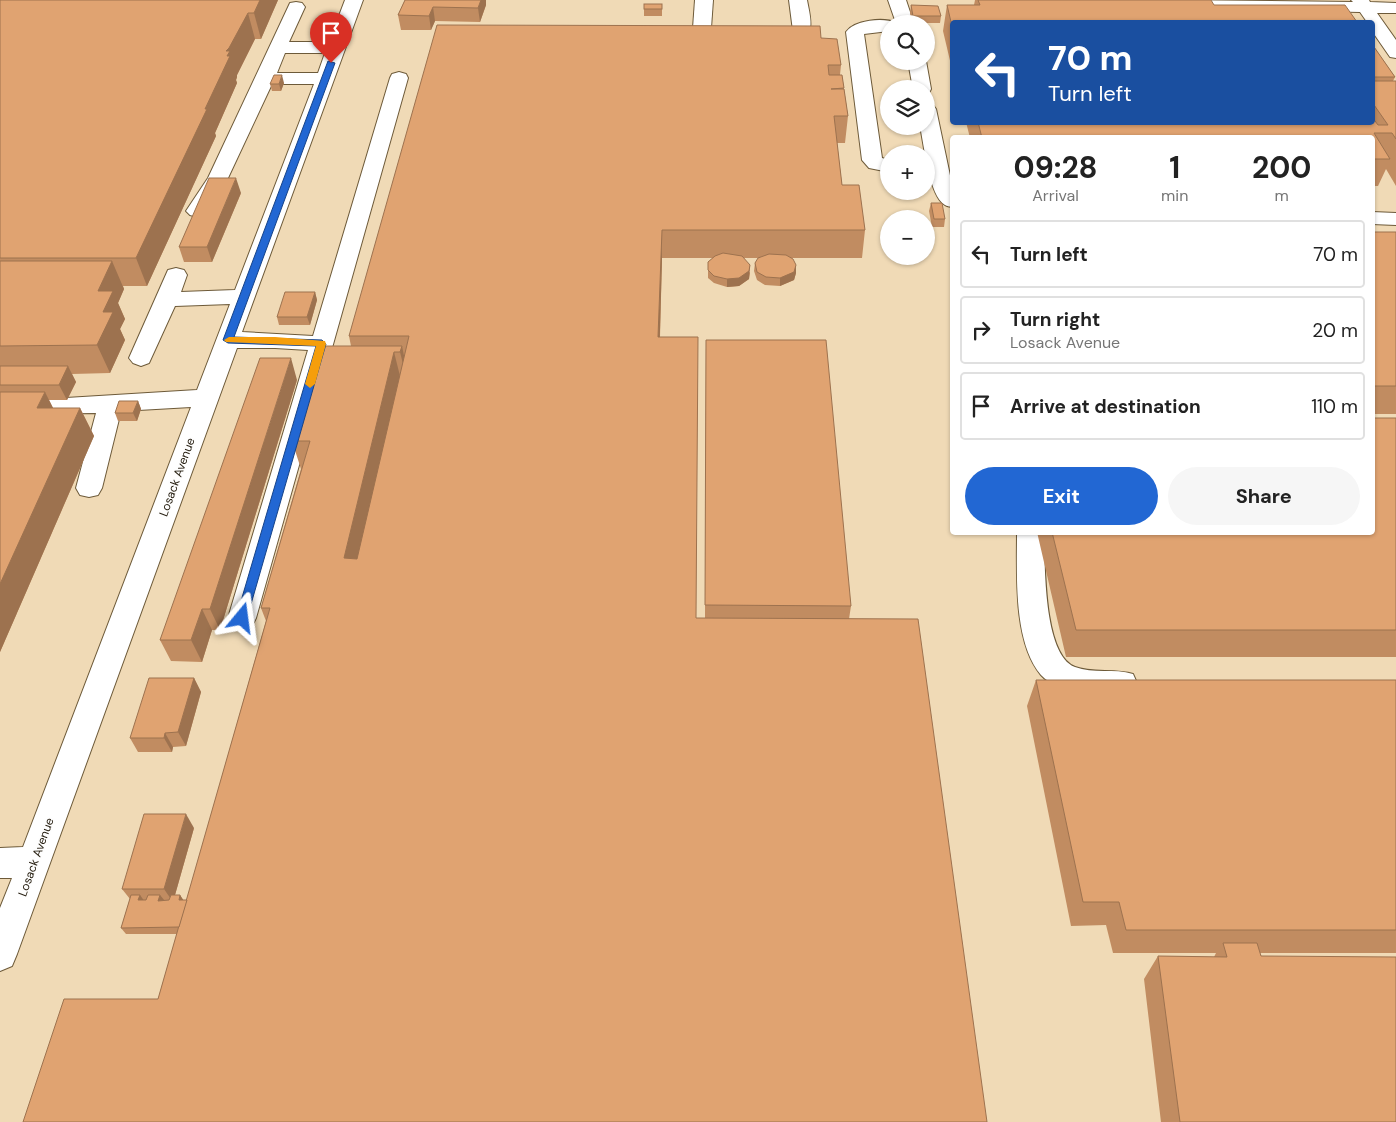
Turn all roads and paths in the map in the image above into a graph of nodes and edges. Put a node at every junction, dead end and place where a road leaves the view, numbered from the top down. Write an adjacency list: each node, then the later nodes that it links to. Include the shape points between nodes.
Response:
1 (354, 0): 18 (street, Losack Avenue)
2 (704, 0): 15 (street)
3 (798, 0): 13 (street, via 803,29 800,34 793,39)
4 (897, 0): 9 (street)
5 (1160, 3): 6 (street)
6 (1362, 4): 8 (street); 10 (street)
7 (296, 7): 17 (street)
8 (1396, 8)
9 (902, 15)
10 (1373, 20)
11 (1375, 23): 19 (street)
12 (880, 27): 24 (street, via 855,32 872,160)
13 (759, 41)
14 (681, 42): 15 (street)
15 (701, 42): 16 (street)
16 (720, 42)
17 (278, 47): 18 (street); 22 (street)
18 (336, 48): 20 (street, Losack Avenue)
19 (1396, 53)
20 (325, 78): 22 (street); 30 (street, Losack Avenue)
21 (399, 78): 33 (street)
22 (265, 79): 28 (street, via 218,178)
23 (931, 135): 25 (street)
24 (880, 165)
25 (941, 194)
26 (1375, 218): 27 (street)
27 (1396, 219)
28 (191, 221)
29 (176, 275): 31 (street)
30 (244, 297): 31 (street); 32 (street, Losack Avenue)
31 (167, 299): 34 (street)
32 (228, 340): 33 (street); 35 (street, Losack Avenue)
33 (322, 344): 40 (street)
34 (141, 358)
35 (206, 398): 36 (street); 42 (street, Losack Avenue)
36 (110, 402): 37 (street); 38 (street)
37 (0, 406)
38 (89, 488)
39 (1030, 535): 41 (street, via 1032,590 1043,653 1053,668 1069,678 1105,683)
40 (242, 618)
41 (1144, 683)
42 (34, 862): 43 (street); 44 (street, Losack Avenue)
43 (0, 863)
44 (0, 954)

